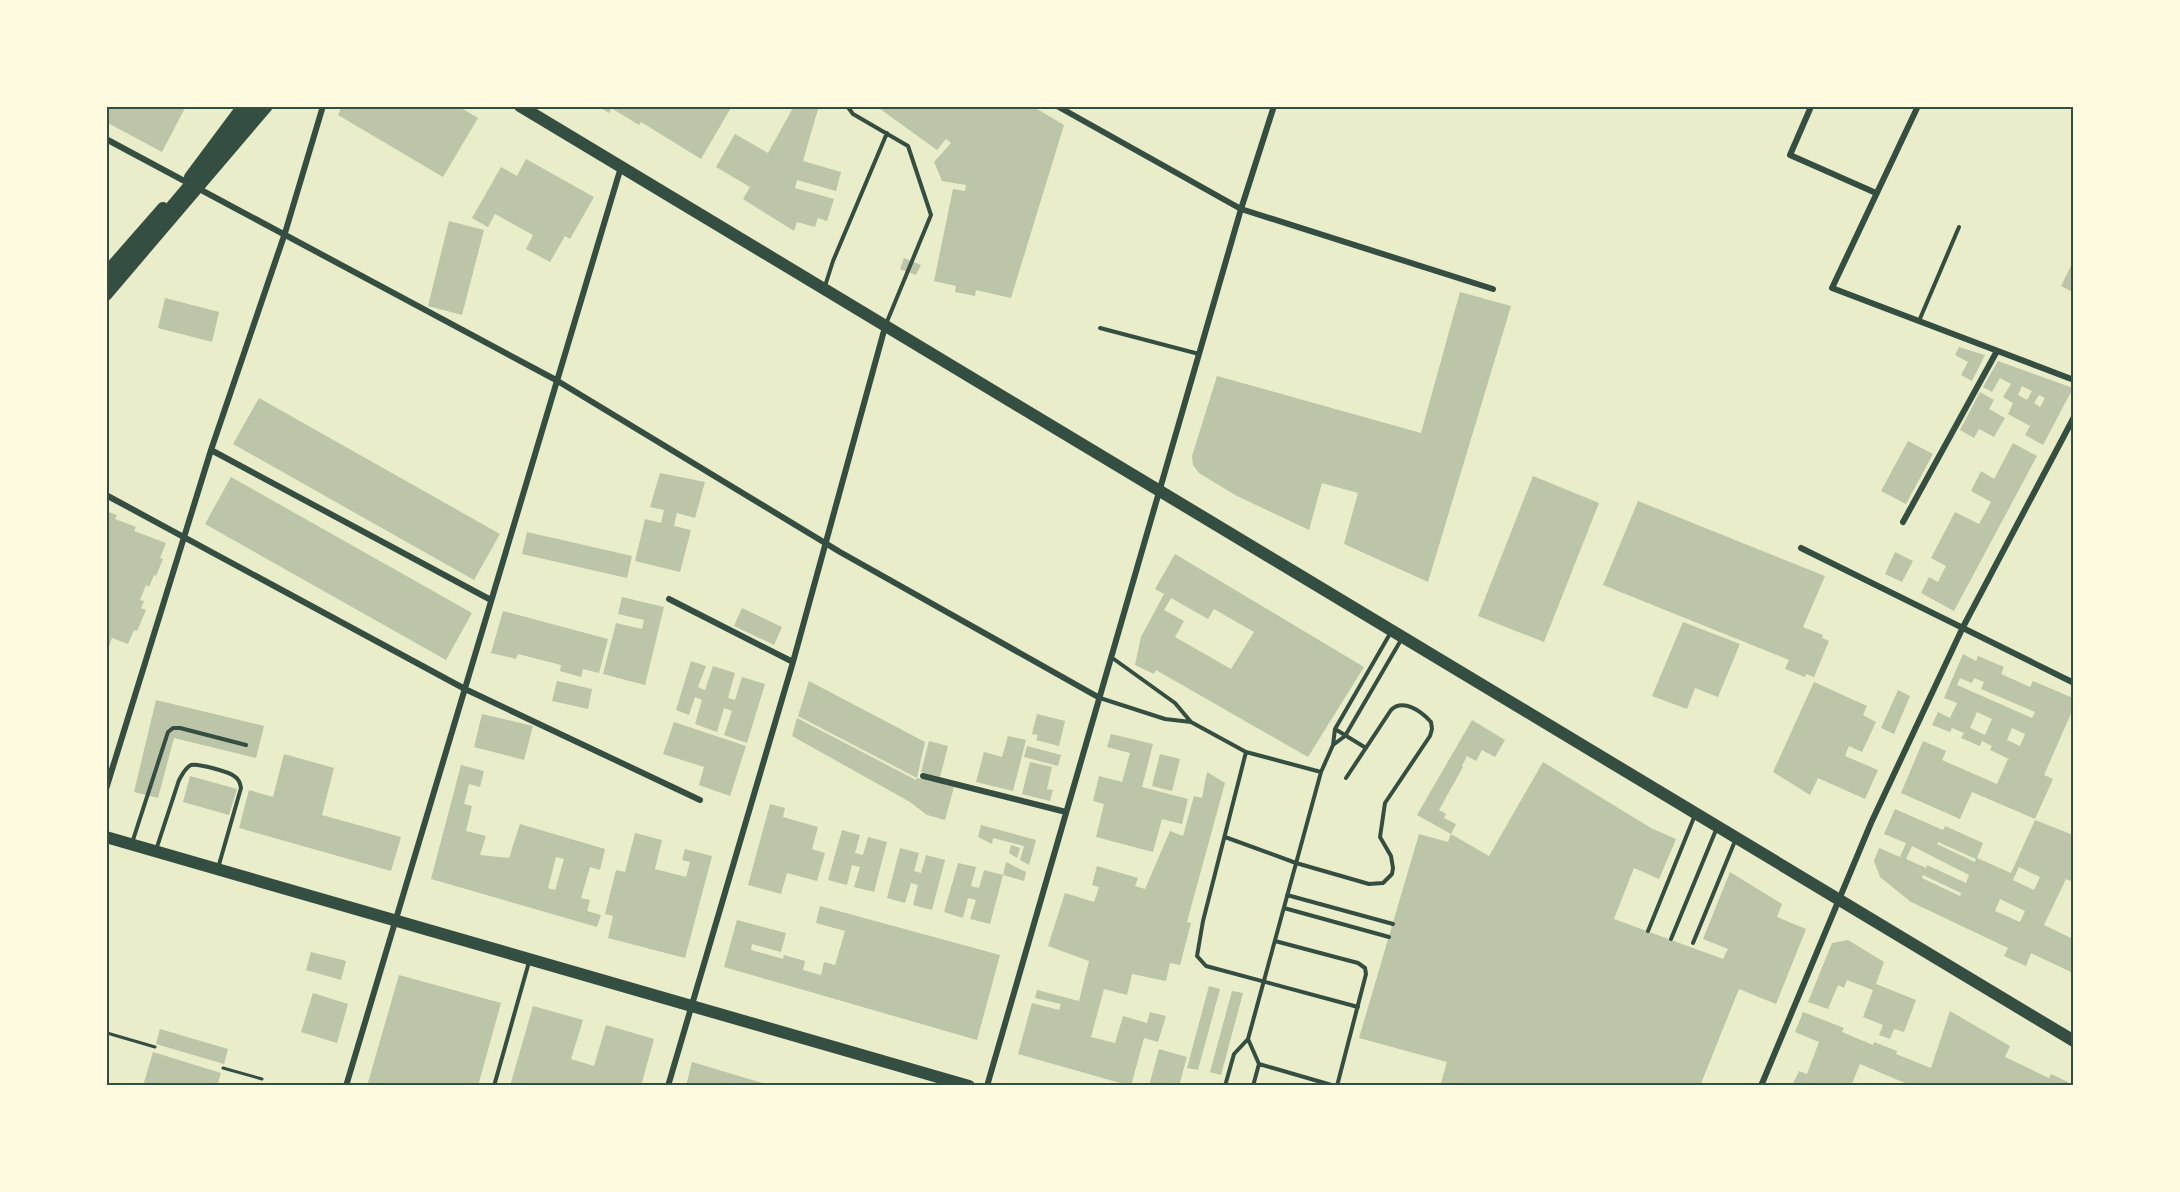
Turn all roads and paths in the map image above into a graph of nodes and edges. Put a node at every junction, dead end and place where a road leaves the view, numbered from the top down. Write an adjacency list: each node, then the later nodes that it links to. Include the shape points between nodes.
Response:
1 (243, 106): 14 (main road)
2 (254, 106): 21 (highway)
3 (267, 106): 15 (main road)
4 (323, 106): 19 (street)
5 (520, 106): 13 (main road)
6 (847, 106): 11 (lane, via 853,114)
7 (1057, 106): 17 (street)
8 (1274, 106): 17 (street)
9 (1918, 106): 16 (street)
10 (1810, 109): 16 (street, via 1790,155)
11 (887, 134): 23 (lane, via 832,261); 26 (lane, via 908,146 931,215)
12 (106, 139): 14 (street)
13 (621, 167): 23 (main road); 30 (street)
14 (186, 181): 15 (street); 20 (main road)
15 (198, 188): 19 (street); 24 (main road)
16 (1876, 193): 25 (street, via 1832,288)
17 (1241, 209): 22 (street); 29 (street)
18 (1959, 227): 25 (lane)
19 (285, 233): 30 (street); 33 (street)
20 (106, 273)
21 (106, 285)
22 (1493, 289)
23 (824, 291): 26 (main road)
24 (106, 295)
25 (1919, 321): 28 (street)
26 (885, 327): 34 (main road); 38 (street)
27 (1100, 328): 29 (lane)
28 (1996, 351): 31 (street); 36 (street)
29 (1200, 354): 34 (street)
30 (556, 380): 38 (street); 41 (street)
31 (2073, 380)
32 (2073, 417): 42 (street)
33 (211, 450): 37 (street); 41 (street)
34 (1159, 490): 43 (main road); 44 (street)
35 (106, 495): 37 (street)
36 (1904, 522)
37 (184, 538): 47 (street); 59 (street)
38 (825, 541): 45 (street); 48 (street)
39 (1801, 548): 42 (street)
40 (669, 599): 45 (street)
41 (491, 600): 47 (street)
42 (1963, 627): 46 (street); 72 (street)
43 (1397, 634): 50 (lane); 51 (lane); 62 (main road)
44 (1111, 657): 48 (street); 49 (lane, via 1175,703)
45 (793, 662): 83 (street)
46 (2073, 683)
47 (465, 689): 60 (street); 74 (street)
48 (1098, 697): 49 (lane, via 1165,719); 61 (street)
49 (1191, 722): 55 (lane)
50 (1335, 729): 51 (lane); 53 (lane)
51 (1345, 736): 53 (lane); 54 (lane)
52 (246, 745): 67 (lane, via 180,728 168,732)
53 (1333, 745): 56 (lane)
54 (1366, 748): 58 (lane); 69 (lane, via 1395,706 1408,706 1431,722 1430,736 1385,803 1380,837 1391,856 1393,868 1388,879 1369,884)
55 (1246, 752): 56 (lane); 65 (lane)
56 (1321, 772): 69 (lane)
57 (923, 776): 61 (street)
58 (1346, 778)
59 (106, 789)
60 (700, 800)
61 (1066, 812): 96 (street)
62 (1696, 813): 63 (main road); 76 (lane)
63 (1718, 826): 66 (main road); 78 (lane)
64 (106, 837): 67 (main road)
65 (1225, 837): 69 (lane); 82 (lane, via 1197,956 1206,966)
66 (1736, 837): 72 (main road); 80 (lane)
67 (131, 844): 68 (main road)
68 (155, 851): 70 (main road); 70 (lane, via 179,780 192,765 200,765 234,775 241,788)
69 (1296, 863): 71 (lane)
70 (218, 869): 74 (main road)
71 (1287, 895): 73 (lane); 75 (lane)
72 (1838, 899): 87 (main road); 100 (street)
73 (1284, 908): 77 (lane); 79 (lane)
74 (397, 920): 81 (main road); 92 (street)
75 (1393, 924)
76 (1648, 931)
77 (1389, 937)
78 (1671, 939)
79 (1275, 941): 82 (lane); 84 (lane, via 1362,965 1366,974)
80 (1693, 943)
81 (530, 959): 83 (main road); 93 (lane)
82 (1264, 982): 84 (lane); 86 (lane)
83 (692, 1006): 94 (street); 95 (main road)
84 (1358, 1007): 99 (lane)
85 (107, 1033): 88 (path)
86 (1248, 1039): 89 (lane); 97 (lane, via 1233,1054)
87 (2073, 1041)
88 (155, 1047)
89 (1259, 1064): 98 (lane); 99 (lane)
90 (223, 1068): 91 (path)
91 (262, 1079)
92 (346, 1086)
93 (494, 1086)
94 (668, 1086)
95 (969, 1086)
96 (987, 1086)
97 (1225, 1086)
98 (1253, 1086)
99 (1336, 1086)
100 (1761, 1086)

